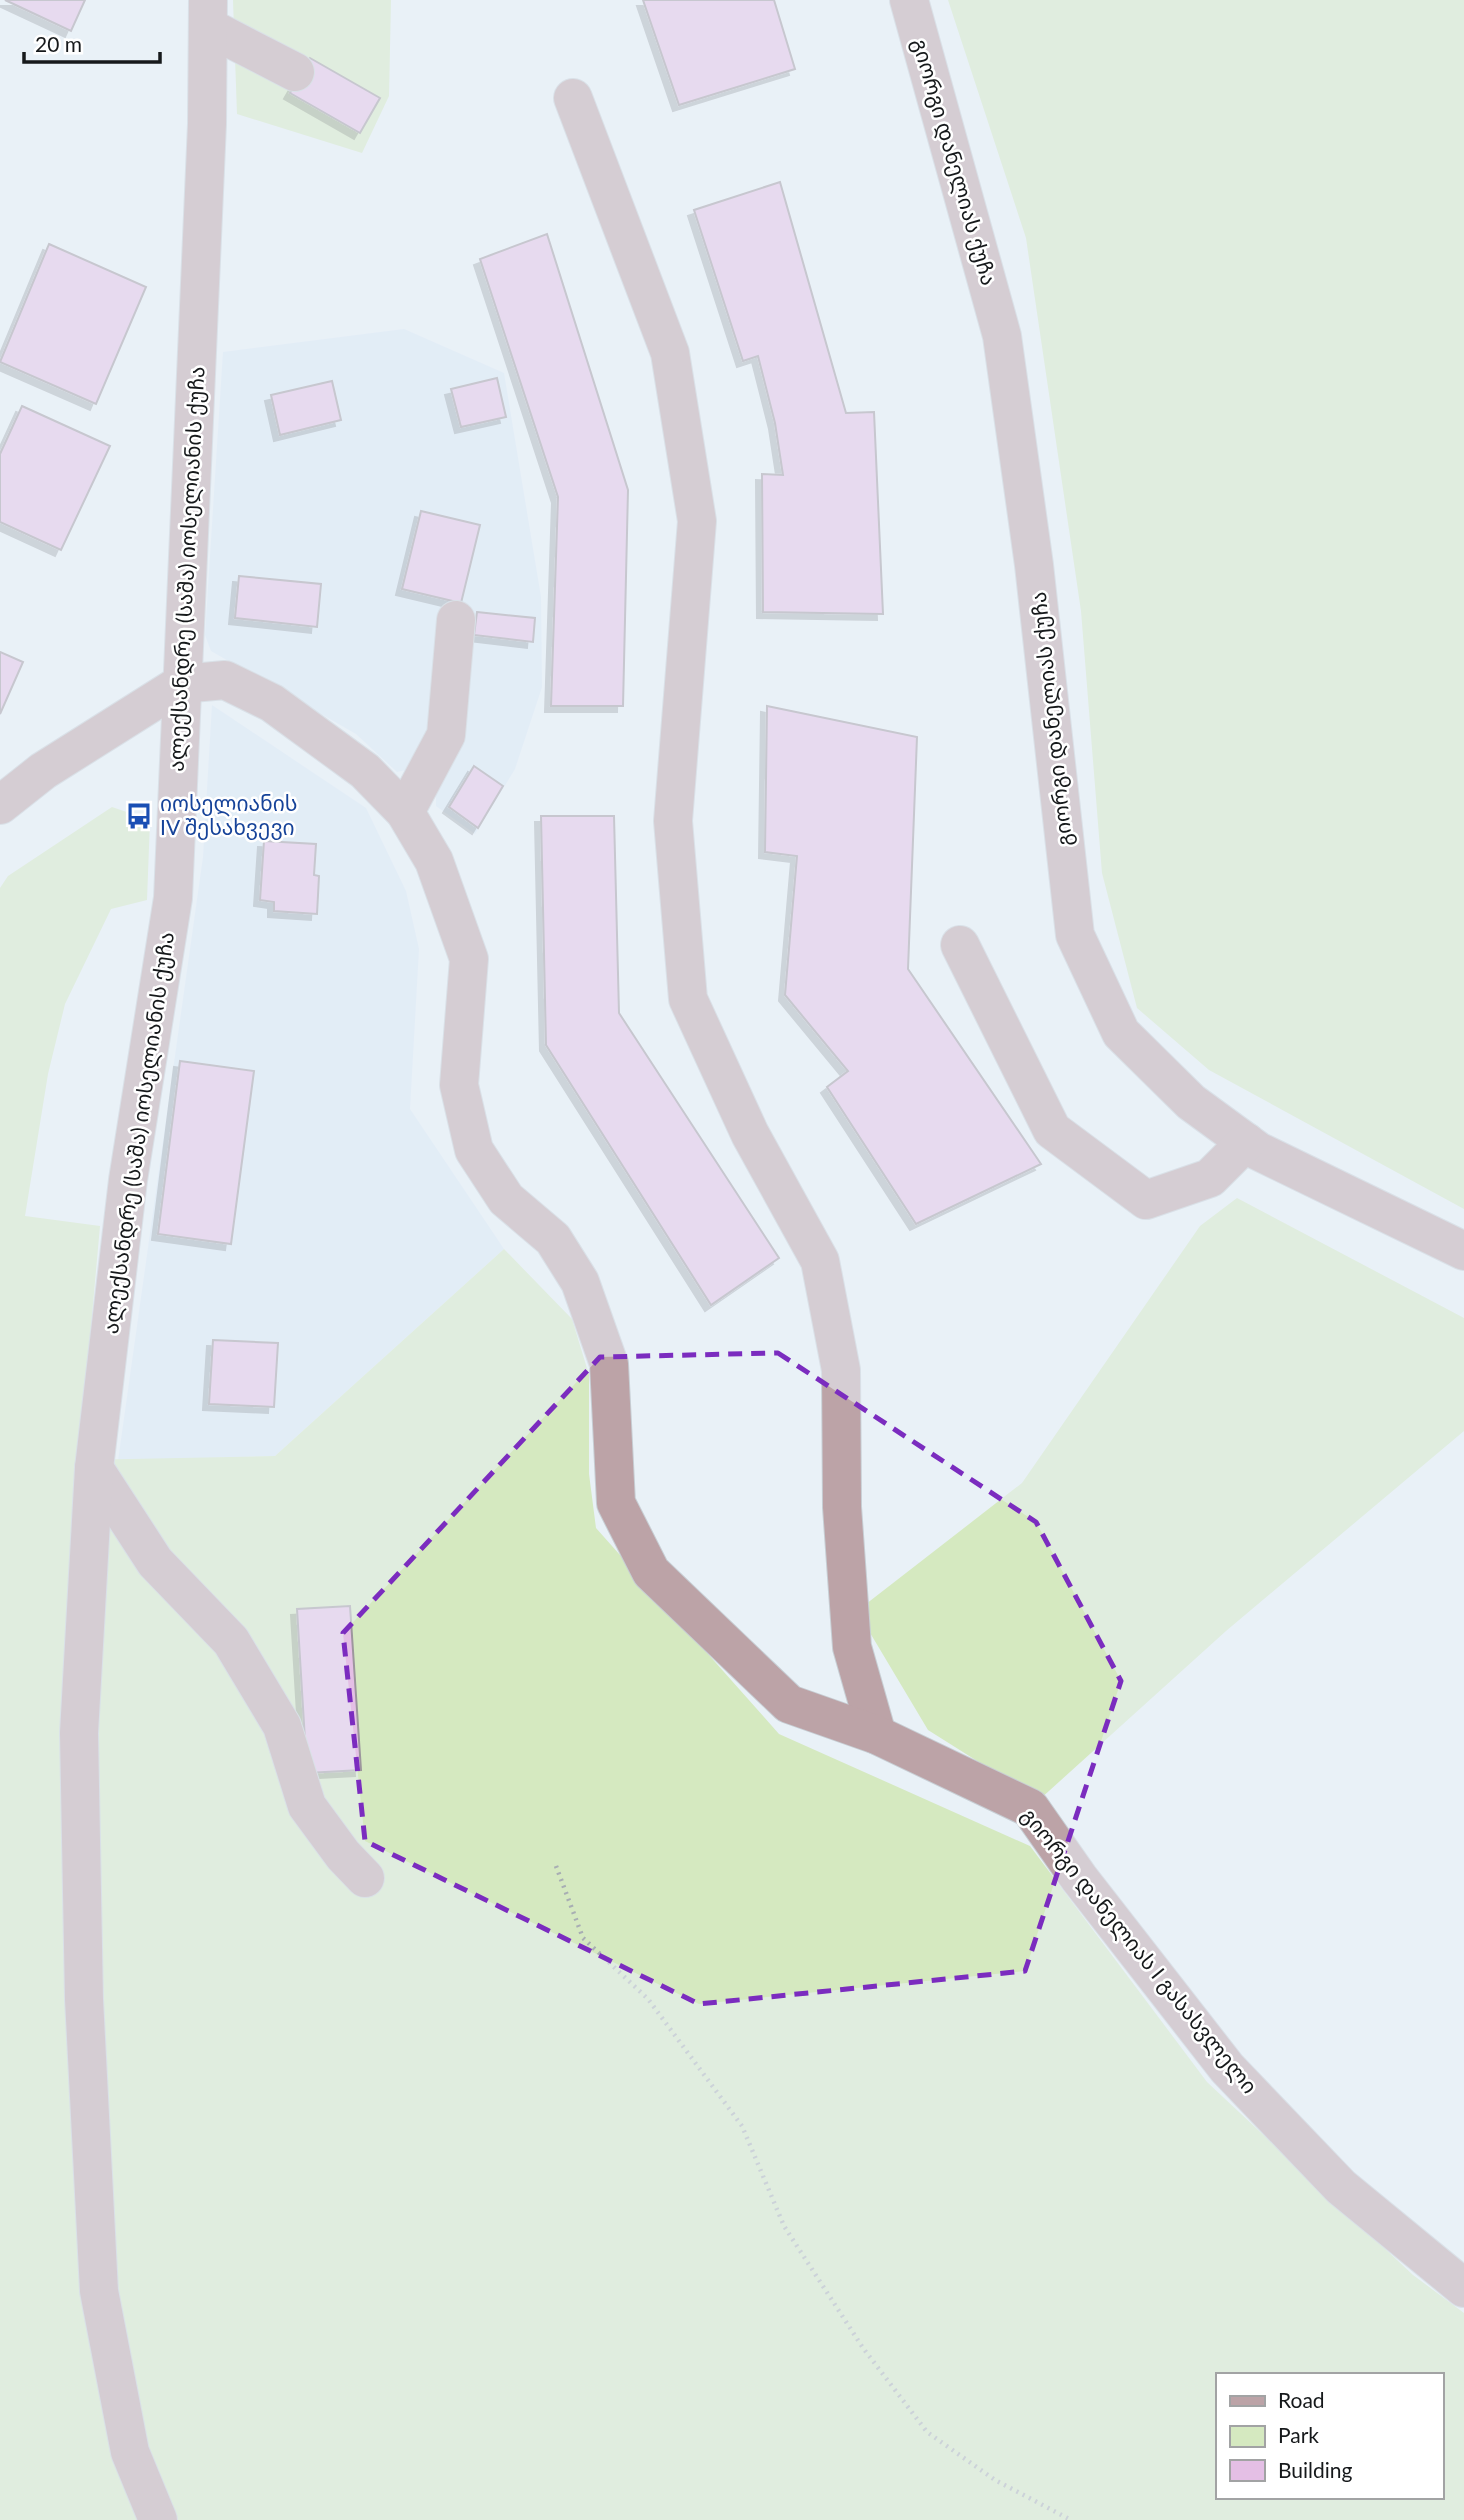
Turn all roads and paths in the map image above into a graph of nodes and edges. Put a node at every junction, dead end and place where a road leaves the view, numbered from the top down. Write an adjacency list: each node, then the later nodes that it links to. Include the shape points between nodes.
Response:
1 (909, 0): 10 (street, გიორგი დანელიას ქუჩა, via 1002,336 1034,565 1076,935 1121,1033 1191,1102)
2 (208, 13): 3 (street); 6 (street, ალექსანდრე (საშა) იოსელიანის ქუჩა, via 192,518)
3 (295, 72)
4 (573, 98): 13 (street, via 670,353 696,521 673,821 688,999 750,1134 820,1261 841,1370 842,1507 852,1647)
5 (456, 620): 8 (street, via 446,735)
6 (181, 684): 7 (street, via 43,771); 8 (street, გიორგი დანელიას I გასასვლელი, via 225,680 272,703 365,771); 12 (street, ალექსანდრე (საშა) იოსელიანის ქუჩა, via 173,898 128,1180)
7 (0, 804)
8 (405, 813): 13 (street, გიორგი დანელიას I გასასვლელი, via 433,861 469,959 458,1085 474,1150 506,1199 553,1239 580,1282 609,1364 616,1503 651,1572 789,1704)
9 (960, 945): 10 (street, via 1052,1130 1146,1200 1210,1178)
10 (1246, 1142): 11 (street, გიორგი დანელიას ქუჩა)
11 (1464, 1251)
12 (94, 1468): 15 (street, via 155,1562 231,1641 282,1726 307,1806); 17 (street, ალექსანდრე (საშა) იოსელიანის ქუჩა, via 79,1733 84,1999 99,2291 130,2452)
13 (877, 1735): 16 (street, გიორგი დანელიას I გასასვლელი, via 1030,1808 1227,2068 1341,2187)
14 (556, 1866): 18 (path, via 583,1938 648,1998 742,2126 784,2226 863,2348 927,2432 995,2480)
15 (365, 1878)
16 (1464, 2288)
17 (158, 2520)
18 (1071, 2520)

